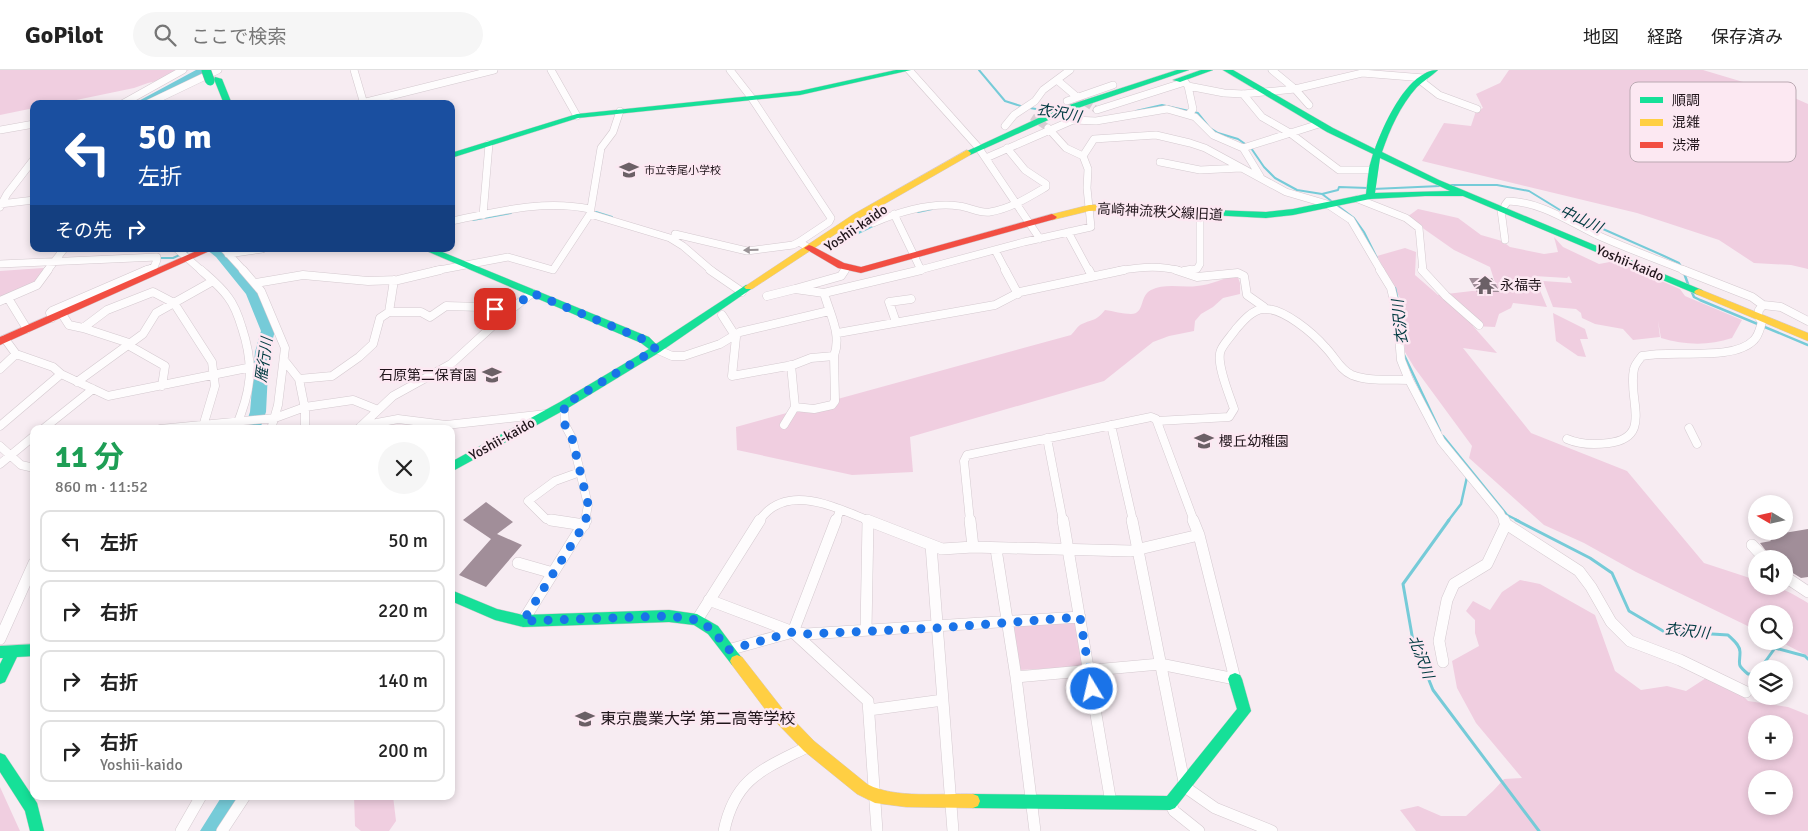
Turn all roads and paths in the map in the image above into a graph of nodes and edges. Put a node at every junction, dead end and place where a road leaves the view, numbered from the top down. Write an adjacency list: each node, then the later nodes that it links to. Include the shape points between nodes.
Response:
1 (183, 70): 26 (street)
2 (354, 70): 30 (street)
3 (494, 70): 31 (street)
4 (551, 70): 38 (street)
5 (730, 70): 24 (street)
6 (908, 70): 24 (main road, via 818,90); 49 (street)
7 (1070, 70): 19 (street)
8 (1209, 70): 17 (main road, Yoshii-kaido)
9 (1227, 70): 22 (main road, Yoshii-kaido)
10 (1238, 70): 22 (main road, Yoshii-kaido)
11 (1272, 70): 21 (street)
12 (1339, 70): 16 (street)
13 (1434, 70): 18 (main road)
14 (1386, 72): 16 (street); 18 (street)
15 (213, 74): 27 (street); 28 (main road); 29 (main road)
16 (1345, 76): 21 (street)
17 (1182, 77): 23 (street, via 1199,87); 34 (main road, Yoshii-kaido); 34 (main road, Yoshii-kaido, via 1078,111); 35 (street); 37 (street, via 1193,109)
18 (1422, 79): 33 (street, via 1432,91 1443,97); 48 (main road, via 1410,93)
19 (1057, 80): 25 (street); 41 (street)
20 (1113, 85): 25 (street)
21 (1295, 89): 22 (street); 32 (street)
22 (1270, 92): 23 (street); 39 (main road, Yoshii-kaido); 48 (main road, Yoshii-kaido)
23 (1244, 94): 44 (street, via 1262,117)
24 (751, 97): 36 (main road); 77 (street, via 831,218)
25 (1077, 98): 34 (street)
26 (129, 100)
27 (153, 100)
28 (218, 100)
29 (226, 100)
30 (361, 100)
31 (374, 100)
32 (1309, 105)
33 (1477, 109)
34 (1064, 110): 49 (main road, Yoshii-kaido); 49 (main road, Yoshii-kaido)
35 (1097, 110)
36 (620, 111): 38 (main road); 66 (street, via 613,132 601,148)
37 (1188, 114): 42 (street, via 1161,110 1096,121 1073,120); 47 (street, via 1199,119 1213,135)
38 (577, 116): 45 (main road)
39 (1319, 124): 44 (street); 48 (main road, Yoshii-kaido)
40 (30, 125): 43 (street)
41 (1005, 126)
42 (1049, 129): 46 (street); 51 (street, via 1066,148)
43 (0, 130)
44 (1290, 133): 47 (street); 55 (street, via 1339,170)
45 (489, 144): 50 (main road); 69 (street)
46 (1007, 148): 49 (street); 61 (street, via 1025,170 1047,186)
47 (1243, 148): 56 (street)
48 (1378, 151): 55 (main road); 57 (main road, Yoshii-kaido); 57 (main road, Yoshii-kaido, via 1436,182)
49 (982, 152): 61 (street); 71 (main road, Yoshii-kaido); 77 (main road, Yoshii-kaido, via 901,189)
50 (455, 155)
51 (1083, 156): 54 (street, via 1097,138 1156,135 1205,148); 65 (street, via 1088,169)
52 (1160, 162): 54 (street, via 1186,169 1216,171)
53 (30, 165): 63 (street)
54 (1243, 168): 56 (street)
55 (1372, 170): 58 (main road)
56 (1261, 178): 62 (street, via 1286,192)
57 (1457, 188): 58 (main road, 高崎神流秩父線旧道, via 1425,193); 64 (main road, Yoshii-kaido)
58 (1369, 191): 59 (main road, 高崎神流秩父線旧道)
59 (1358, 199): 62 (main road, 高崎神流秩父線旧道); 117 (street, via 1406,218 1419,228 1422,270)
60 (30, 201): 63 (street)
61 (1015, 204): 67 (street, via 988,213 948,204); 72 (street)
62 (1327, 204): 68 (main road, 高崎神流秩父線旧道, via 1266,215); 136 (street, via 1351,220 1391,288 1397,313 1401,360)
63 (1, 205)
64 (1503, 207): 76 (street); 94 (main road, Yoshii-kaido)
65 (1089, 208): 68 (main road, 高崎神流秩父線旧道); 72 (main road, 高崎神流秩父線旧道); 73 (street, via 1091,227)
66 (590, 212): 69 (street, via 574,205 525,207); 88 (street, via 553,270 508,256); 99 (street, via 670,238)
67 (894, 214): 71 (street, via 873,223); 84 (street)
68 (1200, 214): 92 (street, via 1200,264 1194,270)
69 (484, 215): 70 (street)
70 (455, 220)
71 (864, 220): 77 (main road, Yoshii-kaido)
72 (1028, 223): 75 (street); 84 (main road, 高崎神流秩父線旧道)
73 (1068, 232): 75 (street); 93 (street)
74 (675, 234): 77 (street, one-way to 74, via 793,245 747,251)
75 (1040, 239): 78 (street)
76 (1505, 240)
77 (809, 248): 89 (main road, 高崎神流秩父線旧道); 99 (main road, Yoshii-kaido); 112 (main road, Yoshii-kaido)
78 (995, 250): 91 (street); 102 (street)
79 (62, 252): 87 (street)
80 (180, 252): 85 (street)
81 (202, 252): 85 (main road)
82 (227, 252): 97 (street)
83 (435, 252): 88 (main road)
84 (913, 255): 89 (main road, 高崎神流秩父線旧道, via 862,270); 91 (street)
85 (187, 259): 96 (street); 113 (main road)
86 (0, 264): 87 (street)
87 (54, 264): 90 (street); 104 (street, via 38,285); 113 (street, via 157,260 154,267 50,313)
88 (465, 264): 95 (street); 100 (main road)
89 (846, 268): 98 (street, via 841,276)
90 (0, 269)
91 (921, 270): 101 (street)
92 (1181, 272): 93 (street, via 1134,268); 108 (street, via 1197,277 1238,273 1244,276 1247,295)
93 (1092, 276): 102 (street)
94 (1686, 279): 114 (main road, Yoshii-kaido); 114 (street, via 1752,297)
95 (394, 280): 97 (street, via 303,275); 111 (street)
96 (213, 281): 107 (street); 131 (street, via 227,294 238,315)
97 (256, 283): 129 (street, via 285,348)
98 (795, 290): 101 (street); 103 (street)
99 (742, 292): 126 (main road, Yoshii-kaido)
100 (532, 293): 109 (street); 126 (main road, via 645,340)
101 (824, 293): 110 (street)
102 (1018, 294): 116 (street, via 995,305)
103 (767, 296)
104 (8, 298): 106 (street); 119 (street)
105 (911, 299): 116 (street, via 889,302)
106 (0, 301)
107 (174, 303): 118 (street, via 153,292 107,310); 125 (street, via 156,313 143,334); 134 (street, via 212,362)
108 (1264, 307): 136 (street, via 1280,312 1301,326 1325,346 1350,374); 146 (street, via 1236,328 1220,351 1220,364 1234,409 1229,417)
109 (509, 311): 111 (street, via 446,306 430,317 421,312); 143 (street, via 451,364 393,396)
110 (829, 311): 121 (street); 122 (street, via 740,332)
111 (389, 312): 135 (street, via 380,318 373,344 359,357 332,376)
112 (722, 315): 122 (street); 126 (main road, Yoshii-kaido, via 690,335)
113 (57, 316): 118 (street, via 68,326); 119 (main road)
114 (1760, 316): 115 (street, via 1776,304); 120 (main road, Yoshii-kaido); 123 (main road, Yoshii-kaido); 163 (street, via 1756,339 1740,350 1723,353 1656,351 1642,356 1634,369 1635,430 1627,440 1615,444 1579,445)
115 (1808, 321)
116 (896, 322): 121 (street)
117 (1479, 325)
118 (83, 328): 125 (street)
119 (27, 329): 124 (main road)
120 (1808, 330)
121 (838, 333): 128 (street)
122 (736, 337): 126 (street, via 677,357); 130 (street, via 732,376)
123 (1808, 337)
124 (3, 340): 127 (street)
125 (128, 345): 137 (street); 138 (street, via 166,366)
126 (656, 349): 140 (main road, Yoshii-kaido)
127 (16, 354): 132 (street); 133 (street, via 53,366)
128 (834, 356): 130 (street, via 810,358); 142 (street, via 835,401 832,405)
129 (284, 360): 135 (street); 145 (street)
130 (791, 365): 142 (street)
131 (252, 367): 134 (street); 150 (street, via 248,397)
132 (0, 369)
133 (61, 374): 137 (street); 157 (street)
134 (214, 375): 138 (street); 147 (street, via 215,386)
135 (298, 379): 141 (street)
136 (1409, 380): 173 (street, via 1441,441 1500,512)
137 (77, 382): 139 (street)
138 (162, 386): 139 (street, via 113,396)
139 (93, 389): 148 (street)
140 (564, 405): 144 (main road, Yoshii-kaido); 170 (street, via 565,425 572,438)
141 (305, 407): 143 (street, via 353,400); 145 (street); 152 (street)
142 (794, 407): 158 (street)
143 (378, 410): 153 (street)
144 (548, 414): 156 (street); 168 (main road, Yoshii-kaido)
145 (275, 418): 150 (street); 151 (street)
146 (1156, 421): 159 (street, via 1151,417); 175 (street)
147 (204, 424): 149 (street); 150 (street)
148 (48, 425)
149 (195, 425)
150 (237, 425)
151 (272, 425)
152 (305, 425)
153 (363, 425)
154 (373, 425): 155 (street, via 398,419)
155 (446, 425)
156 (446, 425)
157 (0, 426)
158 (784, 426)
159 (1111, 426): 161 (street); 181 (street)
160 (1689, 428): 164 (street)
161 (1047, 438): 178 (street, via 965,457); 180 (street)
162 (30, 439): 166 (street)
163 (1568, 439)
164 (1697, 444)
165 (0, 446): 166 (street)
166 (10, 456): 167 (street); 169 (street, via 21,465)
167 (0, 464)
168 (455, 466)
169 (30, 467)
170 (580, 472): 174 (street, via 588,512); 174 (street, via 555,481 528,501 546,519)
171 (840, 510): 172 (street); 189 (street, via 806,499 776,504 761,518); 196 (street)
172 (868, 521): 176 (street); 195 (street)
173 (1506, 524): 202 (street, via 1487,564 1454,584 1447,600 1439,641); 208 (street, via 1579,571 1623,636 1631,642 1680,660)
174 (584, 525): 185 (street)
175 (1199, 535): 181 (street); 207 (street)
176 (931, 545): 178 (street, via 942,549); 194 (street)
177 (1752, 545): 182 (street)
178 (973, 547): 179 (street)
179 (996, 549): 180 (street); 193 (street)
180 (1070, 549): 181 (street); 190 (street)
181 (1139, 550): 203 (street)
182 (1756, 550)
183 (518, 563): 185 (street)
184 (30, 572): 197 (street)
185 (553, 573): 192 (street)
186 (1793, 582): 187 (street)
187 (1808, 592)
188 (455, 597): 192 (main road, via 489,612)
189 (709, 600): 191 (street); 196 (street)
190 (1080, 617): 193 (street); 204 (street)
191 (697, 620): 192 (main road, via 669,616); 199 (main road, via 713,630)
192 (523, 621)
193 (1008, 622): 194 (street); 206 (street)
194 (937, 628): 195 (street); 209 (street)
195 (866, 630): 196 (street)
196 (793, 632): 199 (street); 210 (street, via 868,701)
197 (0, 639)
198 (30, 650): 201 (main road)
199 (728, 650): 211 (main road, via 776,712)
200 (0, 652): 201 (main road)
201 (13, 652): 205 (main road)
202 (1443, 662)
203 (1160, 664): 204 (street); 207 (street); 213 (street)
204 (1089, 670): 206 (street); 219 (street)
205 (0, 678)
206 (1016, 678): 218 (street)
207 (1235, 679): 213 (main road, via 1244,711)
208 (1746, 692)
209 (943, 700): 210 (street); 217 (street)
210 (869, 710): 214 (street)
211 (809, 746): 214 (main road); 224 (street, via 751,776 731,804)
212 (0, 760): 221 (main road, via 32,808)
213 (1185, 787): 220 (main road); 229 (street, via 1220,809)
214 (875, 796): 217 (main road); 225 (street)
215 (199, 800): 222 (street)
216 (242, 800): 223 (street)
217 (951, 801): 218 (main road); 226 (street)
218 (1031, 802): 219 (main road); 227 (street)
219 (1111, 803): 220 (main road)
220 (1170, 803): 228 (street, via 1174,811)
221 (37, 831)
222 (180, 831)
223 (222, 831)
224 (724, 831)
225 (877, 831)
226 (954, 831)
227 (1035, 831)
228 (1199, 831)
229 (1272, 831)

